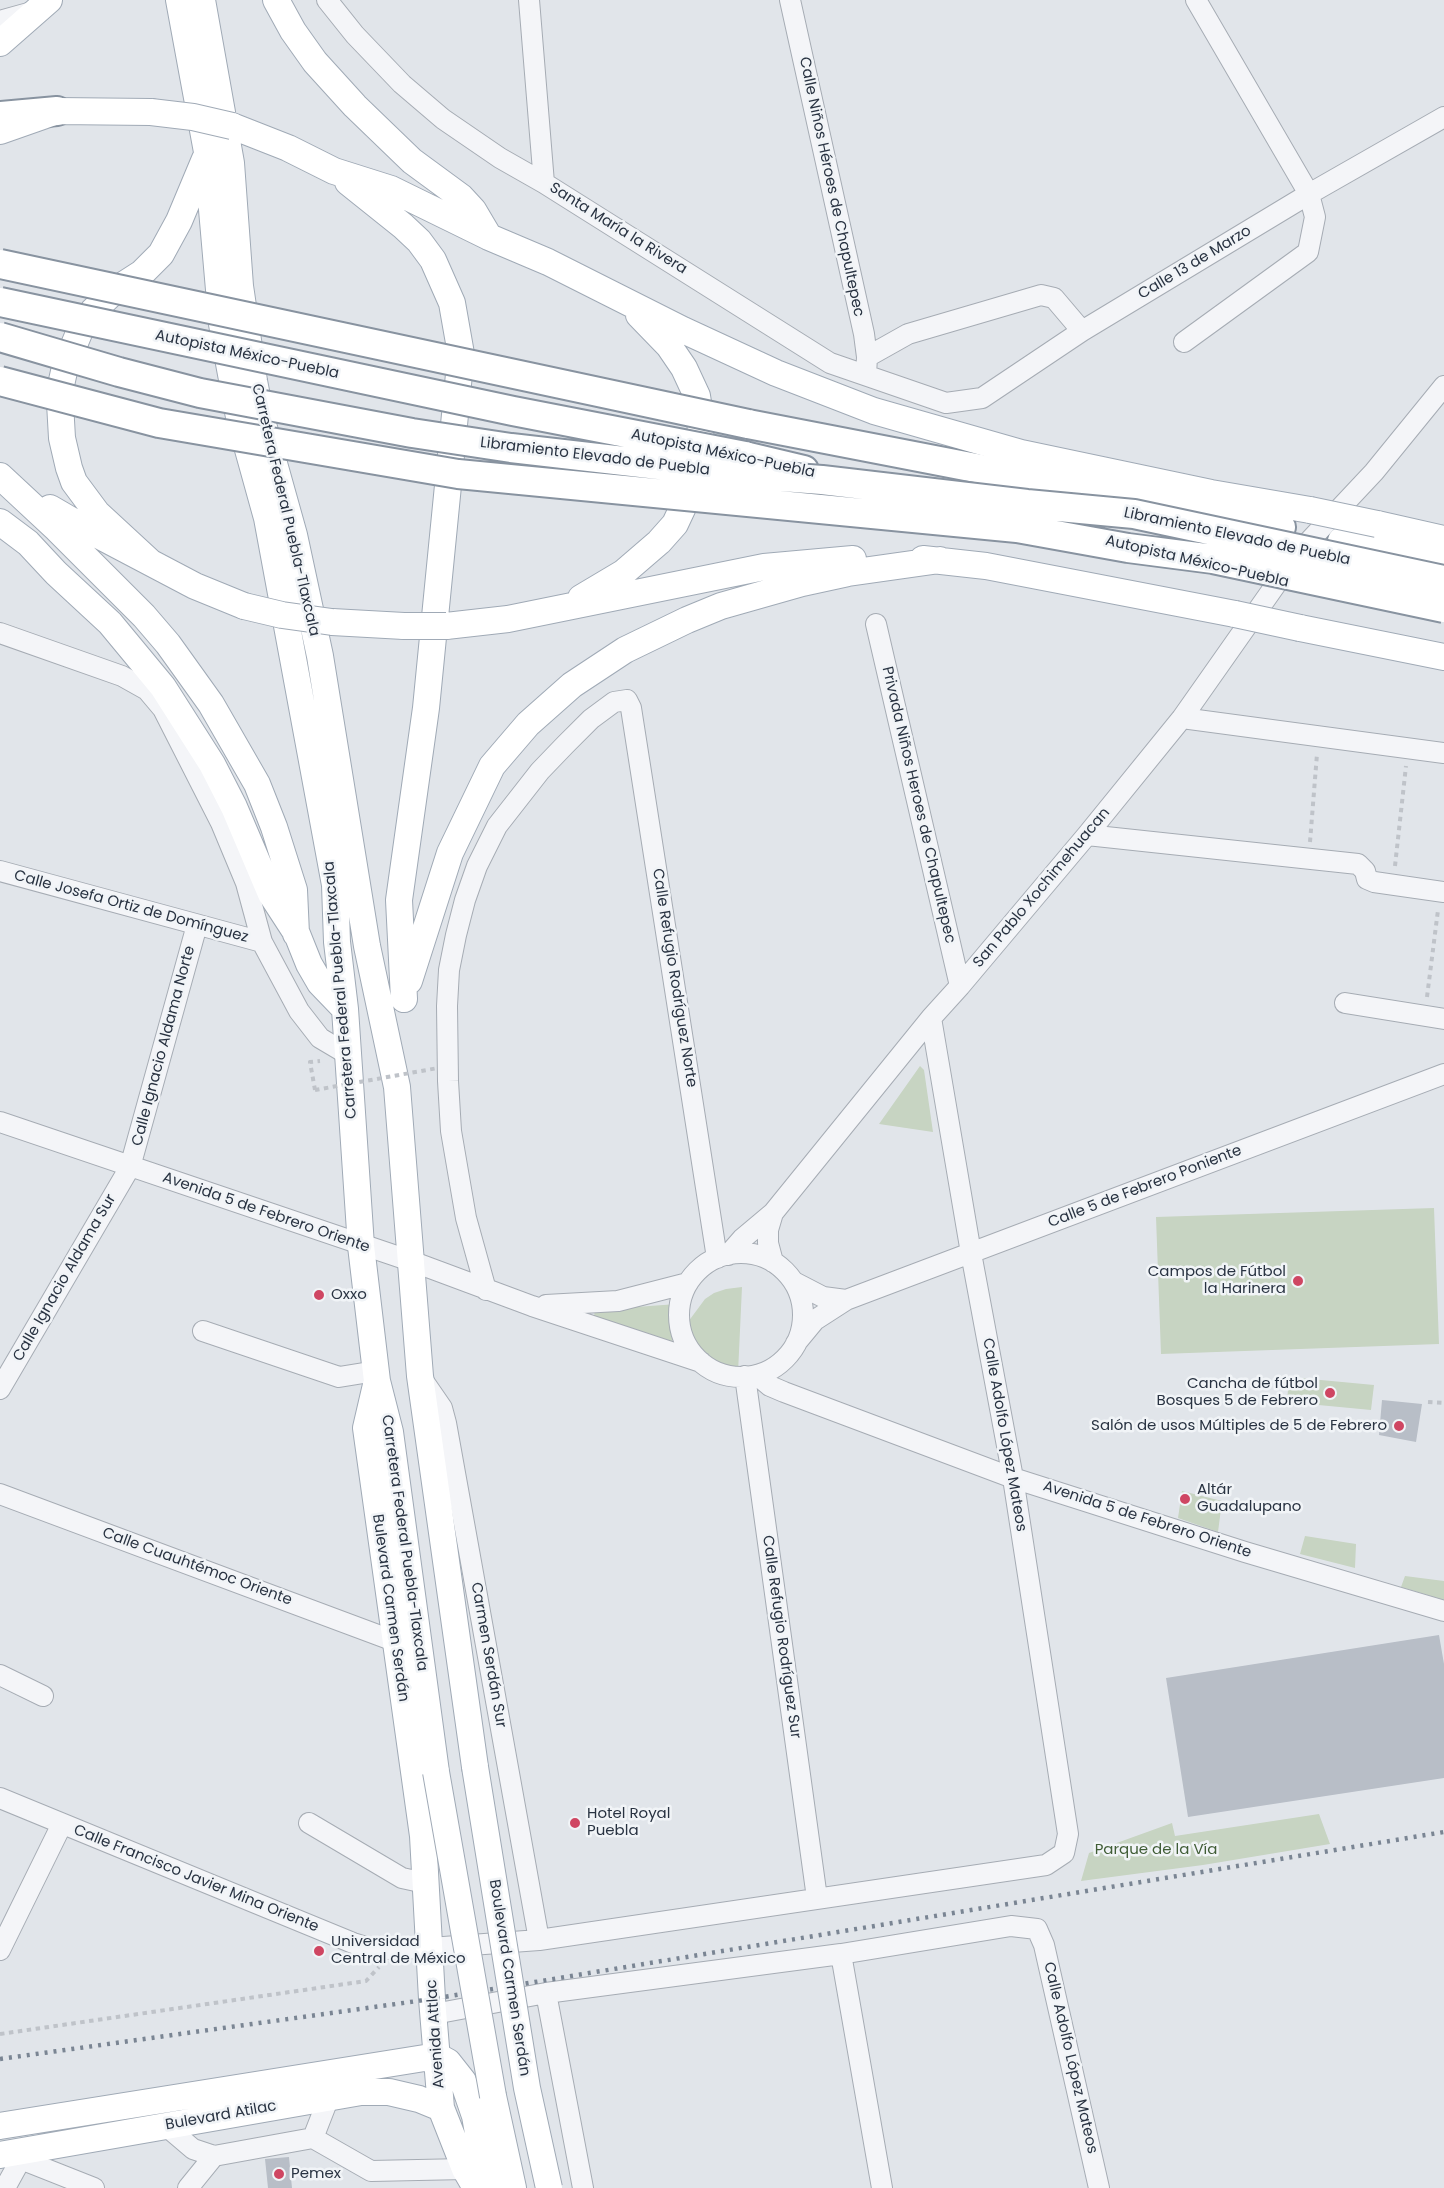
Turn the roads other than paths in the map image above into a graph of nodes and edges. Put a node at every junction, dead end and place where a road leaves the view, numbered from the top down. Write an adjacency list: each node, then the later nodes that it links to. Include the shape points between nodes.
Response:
1 (179, 0): 15 (main road, Carretera Federal Puebla-Tlaxcala)
2 (202, 0): 60 (main road, Carretera Federal Puebla-Tlaxcala, via 231,163 239,275 254,381 320,656 367,946)
3 (276, 0): 19 (main road, via 292,31 354,106 412,160 461,197)
4 (327, 0): 17 (street, Santa María la Rivera, via 354,35 435,112 500,158)
5 (529, 0): 17 (street)
6 (790, 0): 27 (street, Calle Niños Héroes de Chapultepec, via 864,334)
7 (1196, 0): 18 (street)
8 (43, 5): 9 (street); 10 (main road)
9 (0, 21)
10 (0, 43)
11 (57, 111): 12 (highway); 14 (main road); 16 (main road, bridge, via 152,112 193,117 232,126)
12 (0, 116)
13 (1444, 117): 18 (street, Calle 13 de Marzo)
14 (0, 131)
15 (207, 152): 36 (main road, via 183,214 161,254 93,311 72,347 62,385 62,438 74,482 97,513); 56 (main road, Carretera Federal Puebla-Tlaxcala, via 222,324 239,417 267,518 335,885)
16 (334, 171): 19 (main road, via 391,189); 54 (main road, via 403,226 433,260 452,303 461,354 426,708 399,900)
17 (544, 183): 26 (street, Santa María la Rivera)
18 (1309, 194): 23 (street, Calle 13 de Marzo); 25 (street, via 1315,217 1308,252)
19 (489, 237): 21 (main road)
20 (0, 264): 37 (highway, bridge, via 748,424 1281,527)
21 (624, 301): 30 (main road); 40 (main road, via 684,368 697,396 701,421 699,457 683,508 659,542 623,573)
22 (0, 302): 41 (highway, Autopista México-Puebla, bridge, via 745,456)
23 (1082, 331): 27 (street, via 1054,298 1041,295 908,334); 31 (street, Calle 13 de Marzo, via 982,399)
24 (0, 337): 38 (highway, Libramiento Elevado de Puebla, bridge, via 200,393 412,432 510,448 1134,514)
25 (1184, 342)
26 (830, 363): 27 (street, Santa María la Rivera); 30 (street)
27 (867, 366): 31 (street, Santa María la Rivera)
28 (0, 381): 39 (highway, Libramiento Elevado de Puebla, bridge, via 159,423 458,474 1017,528 1213,559)
29 (1444, 386): 45 (street, San Pablo Xochimehuacan, via 1374,472 1298,553)
30 (820, 392): 34 (main road, bridge, via 1021,453)
31 (946, 403)
32 (0, 475): 36 (main road, via 81,526); 51 (main road, via 144,616 211,704 256,784 274,827 294,890)
33 (0, 522): 51 (main road, via 28,543 110,623 163,687 212,764 271,894)
34 (1444, 538)
35 (940, 560): 40 (main road, via 869,558 764,567); 44 (main road, bridge, via 998,568); 54 (main road, via 848,573 730,603 643,640 572,685 528,724 492,765 450,854)
36 (149, 561): 40 (main road, bridge, via 244,606 332,622 446,626)
37 (1444, 563)
38 (1444, 580)
39 (1444, 608)
40 (548, 612)
41 (1444, 618)
42 (876, 624): 53 (street, Privada Niños Heroes de Chapultepec)
43 (0, 633): 52 (street, via 122,676 147,690 163,709 221,823 246,883)
44 (1444, 657)
45 (1182, 718): 46 (street); 47 (street, San Pablo Xochimehuacan)
46 (1444, 753)
47 (1087, 835): 49 (street, via 1358,864 1367,879 1374,882); 53 (street, San Pablo Xochimehuacan)
48 (0, 871): 50 (street, Calle Josefa Ortiz de Domínguez)
49 (1442, 892)
50 (197, 925): 52 (street, Calle Josefa Ortiz de Domínguez); 63 (street, Calle Ignacio Aldama Norte)
51 (297, 934): 56 (main road, via 320,982)
52 (262, 942): 59 (street, Calle Josefa Ortiz de Domínguez, via 299,1011 320,1038)
53 (960, 986): 58 (street, San Pablo Xochimehuacan)
54 (404, 999): 60 (main road)
55 (1345, 1004): 57 (street)
56 (345, 1009): 59 (main road, Carretera Federal Puebla-Tlaxcala)
57 (1434, 1017)
58 (931, 1018): 64 (street, San Pablo Xochimehuacan); 66 (street, Calle Adolfo López Mateos)
59 (347, 1054): 65 (main road, Carretera Federal Puebla-Tlaxcala)
60 (392, 1064): 68 (main road, Carretera Federal Puebla-Tlaxcala)
61 (1444, 1074): 66 (street, Calle 5 de Febrero Poniente)
62 (0, 1122): 63 (street, Avenida 5 de Febrero Oriente)
63 (130, 1167): 65 (street, Avenida 5 de Febrero Oriente); 78 (street, Calle Ignacio Aldama Sur)
64 (773, 1214): 67 (street, San Pablo Xochimehuacan); 69 (street, San Pablo Xochimehuacan, via 768,1243)
65 (361, 1246): 68 (street, Avenida 5 de Febrero Oriente); 80 (main road, Carretera Federal Puebla-Tlaxcala)
66 (971, 1253): 73 (street, Calle 5 de Febrero Poniente); 83 (street, Calle Adolfo López Mateos)
67 (723, 1256): 69 (street, via 748,1253); 71 (street, via 700,1269); 72 (street, Calle Refugio Rodríguez Norte, via 627,700 614,702 591,719 540,771 497,826 477,866 456,935 447,1006 451,1131 466,1218)
68 (411, 1261): 72 (street, Avenida 5 de Febrero Oriente); 81 (main road, Carretera Federal Puebla-Tlaxcala)
69 (773, 1262): 70 (street)
70 (794, 1282): 73 (street, via 823,1297); 76 (street, via 803,1313)
71 (688, 1283): 74 (street, Avenida 5 de Febrero Oriente, via 618,1301); 77 (street, via 680,1306 680,1324 689,1348)
72 (486, 1290): 74 (street, Avenida 5 de Febrero Oriente)
73 (846, 1300): 76 (street, Calle 5 de Febrero Poniente, via 814,1320)
74 (532, 1306): 77 (street, Avenida 5 de Febrero Oriente)
75 (203, 1331): 80 (street, via 339,1377)
76 (796, 1343): 79 (street, via 768,1371)
77 (701, 1362): 79 (street, via 722,1373)
78 (6, 1364): 82 (street, Calle Ignacio Aldama Sur)
79 (751, 1375): 83 (street, Avenida 5 de Febrero Oriente, via 784,1392); 96 (street, Calle Refugio Rodríguez Sur)
80 (376, 1376): 86 (main road, Bulevard Carmen Serdán, via 366,1428); 116 (main road, Carretera Federal Puebla-Tlaxcala, bridge, via 390,1432 436,1772)
81 (420, 1376): 89 (main road, Carretera Federal Puebla-Tlaxcala); 97 (street, Carmen Serdán Sur, via 442,1408 446,1423)
82 (0, 1389)
83 (1013, 1478): 85 (street, Avenida 5 de Febrero Oriente); 94 (street, Calle Adolfo López Mateos, via 1068,1834)
84 (0, 1494): 86 (street, Calle Cuauhtémoc Oriente)
85 (1444, 1611)
86 (394, 1641): 93 (main road, Bulevard Carmen Serdán)
87 (0, 1675): 88 (street)
88 (44, 1696)
89 (475, 1767): 117 (main road, Boulevard Carmen Serdán, bridge, via 527,2088)
90 (0, 1798): 92 (street, Calle Francisco Javier Mina Oriente)
91 (309, 1823): 95 (street, via 402,1878)
92 (62, 1824): 98 (street, Calle Francisco Javier Mina Oriente, via 353,1943 369,1948); 99 (street)
93 (423, 1836): 95 (main road, Avenida Attlac)
94 (1064, 1853): 96 (street, Calle Francisco Javier Mina Oriente, via 1046,1865)
95 (425, 1883): 98 (main road, Avenida Attlac)
96 (817, 1898): 97 (street, Calle Francisco Javier Mina Oriente)
97 (539, 1940): 98 (street, Calle Francisco Javier Mina Oriente)
98 (430, 1948): 102 (main road, Avenida Attlac)
99 (0, 1950)
100 (841, 1954): 101 (street); 119 (street); 120 (street, Calle Adolfo López Mateos, via 1011,1926 1036,1929 1044,1945)
101 (546, 1993): 102 (street); 118 (street)
102 (434, 2014): 103 (main road, Avenida Attlac)
103 (437, 2056): 104 (main road, Bulevard Atilac); 105 (main road, Avenida Attlac); 115 (main road, via 448,2062 463,2081 475,2116)
104 (327, 2085): 105 (main road, Bulevard Atilac, via 361,2092 389,2092); 106 (main road, Bulevard Atilac); 107 (main road, Bulevard Atilac); 108 (street)
105 (441, 2108): 111 (main road, Avenida Attlac)
106 (0, 2126)
107 (166, 2126): 109 (main road, Bulevard Atilac); 110 (street, via 193,2149)
108 (313, 2138): 110 (street); 111 (street, via 371,2171)
109 (9, 2156): 112 (street); 113 (street)
110 (214, 2156): 114 (street)
111 (471, 2179)
112 (5, 2188)
113 (94, 2188)
114 (188, 2188)
115 (488, 2188)
116 (513, 2188)
117 (549, 2188)
118 (583, 2188)
119 (882, 2188)
120 (1099, 2188)

